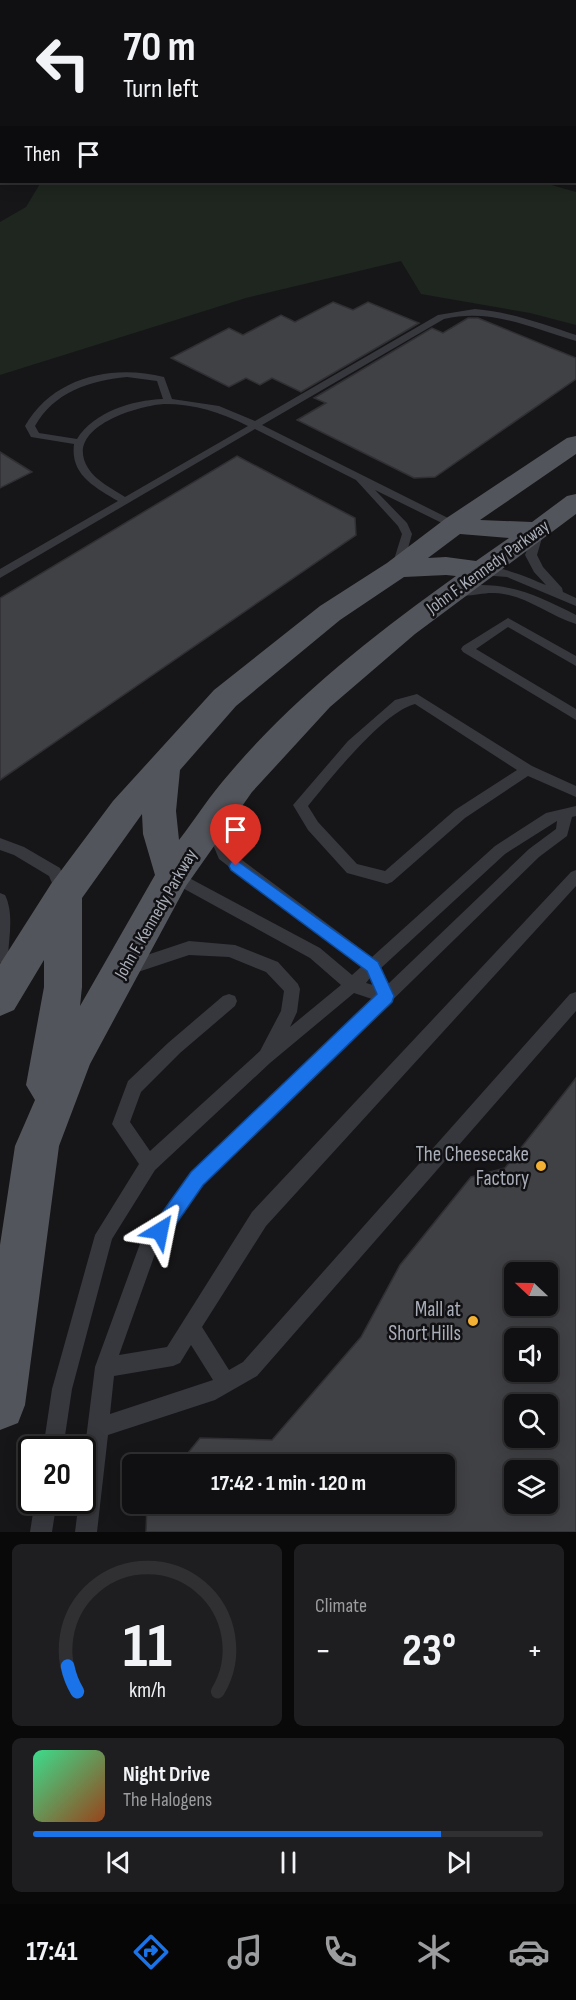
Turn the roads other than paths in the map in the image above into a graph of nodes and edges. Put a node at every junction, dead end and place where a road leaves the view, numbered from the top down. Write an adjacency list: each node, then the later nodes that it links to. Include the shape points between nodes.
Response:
1 (576, 339): 3 (lane, via 514,317 458,312 441,317)
2 (168, 401): 3 (lane, via 205,404); 4 (lane, via 141,404 103,419); 4 (lane, via 161,379 139,372 107,376 76,386 33,416 30,426 35,435)
3 (255, 426): 6 (lane); 7 (lane)
4 (78, 442): 7 (lane, via 82,469)
5 (576, 443): 9 (main road)
6 (355, 475): 9 (lane); 11 (lane, via 402,525 406,534)
7 (125, 501): 13 (lane)
8 (576, 502): 10 (main road, John F. Kennedy Parkway)
9 (454, 525): 10 (main road, via 498,531); 11 (main road)
10 (539, 530): 12 (main road, John F. Kennedy Parkway); 15 (lane, via 531,555)
11 (397, 568): 12 (main road, via 446,566); 20 (main road, via 330,613 233,692)
12 (481, 571): 14 (main road, John F. Kennedy Parkway); 15 (lane, via 509,574)
13 (0, 574)
14 (451, 593): 17 (lane, via 475,588 513,589); 23 (main road, John F. Kennedy Parkway, via 319,699 240,783)
15 (561, 595): 16 (lane)
16 (576, 602)
17 (576, 621)
18 (576, 662): 19 (lane, via 508,622 467,649)
19 (576, 715)
20 (164, 767): 26 (main road, via 158,802 159,837); 28 (main road, via 125,810)
21 (527, 770): 21 (lane, via 459,814 387,878 352,869 300,806 369,730 400,703 417,699); 22 (lane)
22 (576, 792)
23 (223, 807): 26 (main road, John F. Kennedy Parkway); 31 (lane, via 218,840 224,855)
24 (571, 812): 31 (lane, via 551,818 500,850); 34 (lane, via 562,832 534,853)
25 (0, 844): 28 (lane, via 55,872)
26 (173, 876): 32 (main road, John F. Kennedy Parkway); 33 (lane, via 315,953)
27 (576, 876): 41 (lane, via 259,1219)
28 (64, 895): 35 (main road); 39 (main road, via 63,987)
29 (0, 899): 30 (lane)
30 (0, 956)
31 (373, 967): 33 (lane); 34 (lane)
32 (122, 972): 38 (lane, via 189,948 230,950 272,967 292,989 289,1012); 39 (main road, John F. Kennedy Parkway, via 73,1056)
33 (352, 985): 34 (lane); 38 (lane)
34 (386, 996): 42 (lane, via 197,1179 148,1248)
35 (0, 998)
36 (576, 999): 43 (lane, via 250,1369)
37 (229, 1001): 40 (lane, via 134,1087 121,1124)
38 (264, 1058): 40 (lane)
39 (37, 1146): 44 (main road, John F. Kennedy Parkway)
40 (149, 1164): 46 (lane, via 104,1235 62,1389)
41 (191, 1327): 42 (lane, via 173,1356); 43 (lane)
42 (105, 1367): 45 (lane)
43 (226, 1383): 45 (lane)
44 (0, 1405)
45 (97, 1428): 49 (lane)
46 (55, 1436)
47 (44, 1514): 48 (lane)
48 (41, 1532)
49 (86, 1532)

